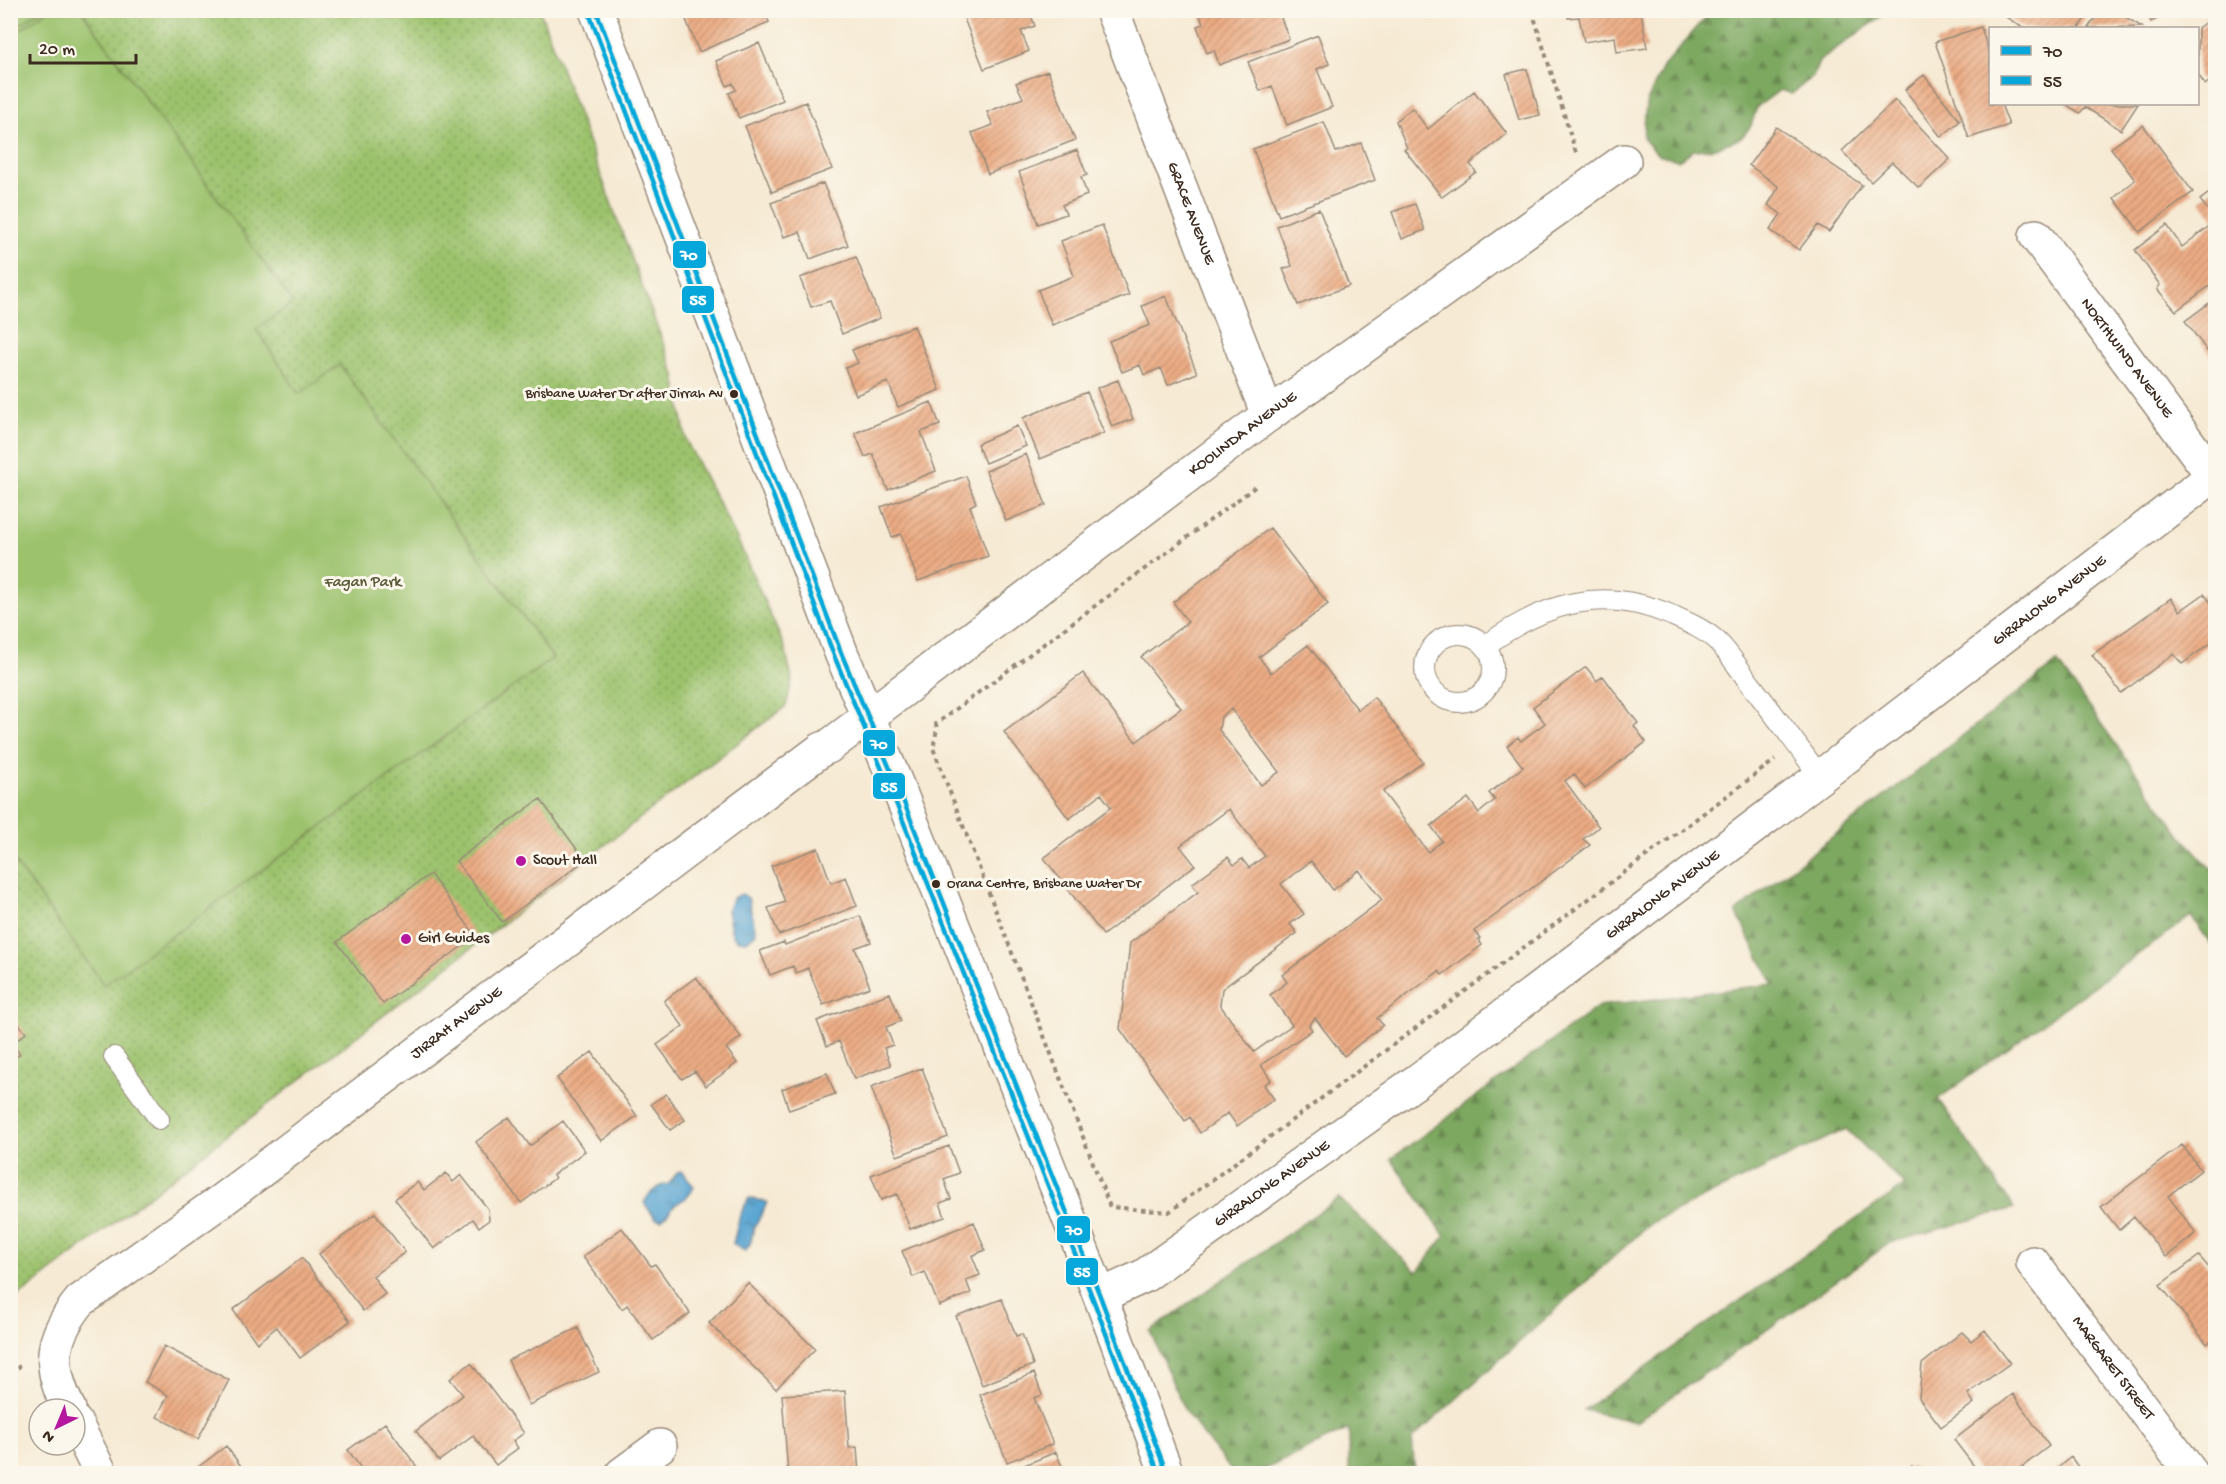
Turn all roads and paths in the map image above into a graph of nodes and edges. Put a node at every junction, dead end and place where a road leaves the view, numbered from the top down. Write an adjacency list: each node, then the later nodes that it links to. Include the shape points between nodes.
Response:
1 (596, 10): 11 (street)
2 (1112, 10): 7 (street, GRACE AVENUE)
3 (1536, 10): 5 (path, via 1535,20)
4 (1623, 161): 5 (street, KOOLINDA AVENUE)
5 (1587, 188): 7 (street, KOOLINDA AVENUE)
6 (2036, 236): 8 (street, NORTHWIND AVENUE)
7 (1268, 415): 11 (street, KOOLINDA AVENUE)
8 (2214, 478): 13 (street, GIRRALONG AVENUE)
9 (1256, 487): 12 (path, via 936,724 933,748 1110,1208 1169,1212)
10 (1485, 646): 12 (lane, via 1513,626 1598,599 1628,601 1661,611 1718,642)
11 (867, 716): 17 (street); 18 (street, JIRRAH AVENUE, via 222,1200 80,1301 57,1338 54,1372)
12 (1797, 744): 13 (lane)
13 (1820, 777): 17 (street, GIRRALONG AVENUE, via 1417,1081 1144,1275)
14 (114, 1058): 15 (lane)
15 (159, 1119)
16 (2033, 1263): 24 (street, MARGARET STREET)
17 (1100, 1296): 23 (street)
18 (64, 1397)
19 (87, 1446): 21 (street)
20 (660, 1446): 22 (street)
21 (101, 1473)
22 (622, 1473)
23 (1167, 1473)
24 (2192, 1473)

